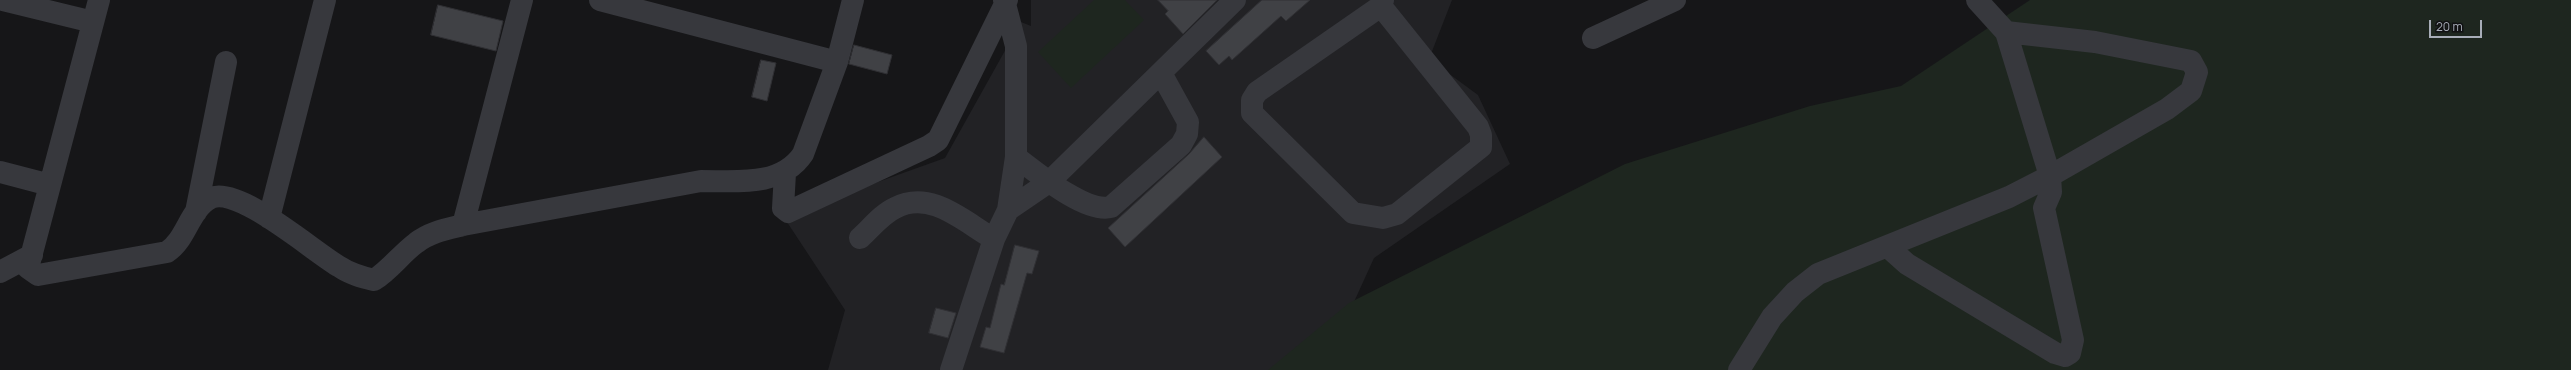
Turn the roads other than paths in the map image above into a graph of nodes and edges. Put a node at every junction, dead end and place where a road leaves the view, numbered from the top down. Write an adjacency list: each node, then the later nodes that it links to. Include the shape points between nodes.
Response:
1 (3, 0): 12 (street)
2 (99, 0): 12 (street)
3 (325, 0): 28 (street)
4 (522, 0): 29 (street)
5 (600, 0): 16 (street)
6 (853, 0): 16 (street)
7 (1235, 0): 17 (street)
8 (1675, 0): 14 (street)
9 (1977, 0): 13 (street)
10 (1006, 2): 18 (street, via 1016,46); 20 (street, via 938,140 788,212 783,208)
11 (1382, 3): 11 (street, via 1478,127 1481,135 1481,147 1397,214 1383,218 1353,214 1252,113 1252,100 1257,92)
12 (93, 22): 23 (street)
13 (2006, 32): 21 (street); 21 (street, via 2095,42 2168,56 2191,61 2198,72 2191,91 2167,109)
14 (1593, 38)
15 (226, 62): 27 (street)
16 (837, 62): 20 (street, via 803,154)
17 (1161, 73): 22 (street); 22 (street, via 1188,122 1187,134 1181,145 1111,207 1104,209 1093,206)
18 (1016, 157): 22 (street); 26 (street)
19 (0, 172): 23 (street)
20 (785, 173): 29 (street, via 770,178 740,181 701,180)
21 (2050, 176): 24 (street); 25 (street, via 2051,192)
22 (1049, 182): 26 (street)
23 (50, 185): 33 (street)
24 (2009, 197): 25 (street); 32 (street)
25 (2044, 208): 32 (street, via 2073,340 2073,348 2065,356 1907,264)
26 (1008, 210): 31 (street)
27 (196, 212): 28 (street, via 211,198 222,197 255,208); 33 (street, via 177,246 168,252 44,276 32,273 28,268)
28 (269, 218): 29 (street, via 340,268 359,277 374,280 386,272 416,242 433,233)
29 (463, 225)
30 (860, 238): 31 (street, via 894,208 910,202 932,203)
31 (994, 240): 35 (street)
32 (1888, 247): 36 (street, via 1818,274 1795,292 1772,317)
33 (32, 255): 34 (street)
34 (0, 272)
35 (951, 370)
36 (1739, 370)

